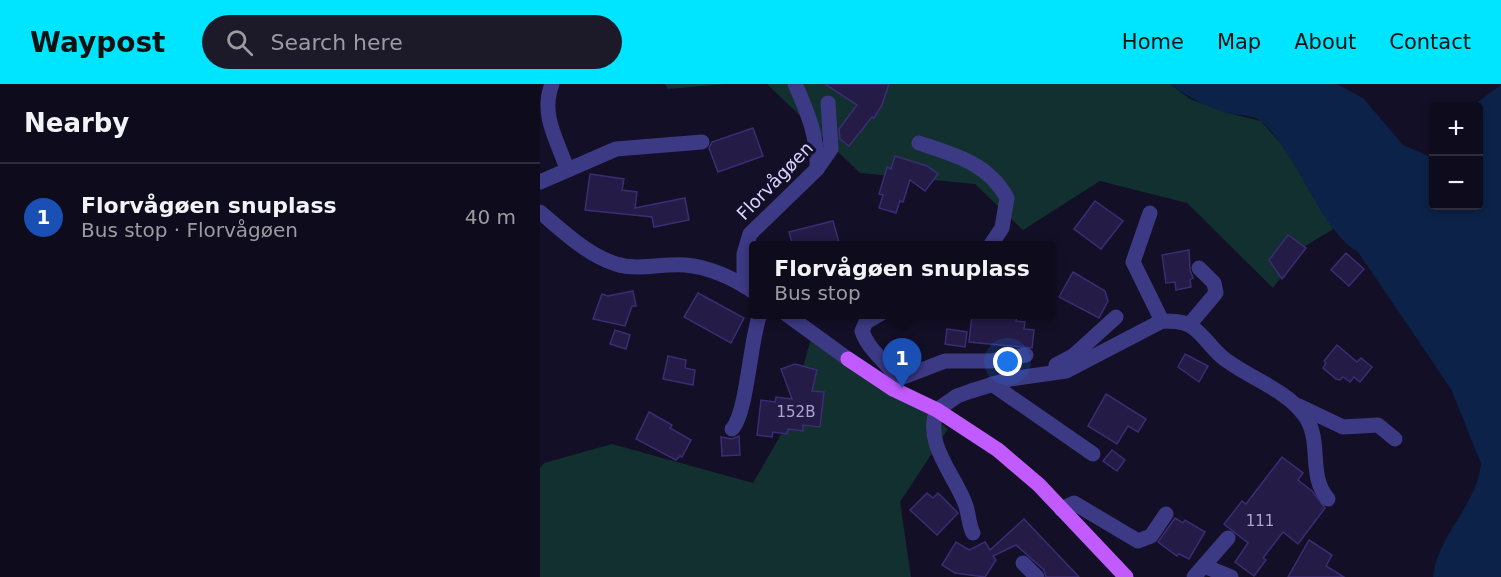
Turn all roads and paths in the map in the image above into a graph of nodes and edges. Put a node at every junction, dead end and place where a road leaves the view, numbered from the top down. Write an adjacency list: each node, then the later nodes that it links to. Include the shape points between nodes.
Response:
1 (552, 84): 6 (street, via 544,98 544,116)
2 (795, 84): 7 (street, via 818,146)
3 (828, 103): 7 (street, Florvågøen, via 831,149)
4 (702, 142): 6 (street, via 616,149)
5 (919, 143): 11 (street, via 961,157 994,177 1007,198 1002,228)
6 (567, 169): 8 (street)
7 (817, 170): 13 (street, Florvågøen, via 750,234 744,254)
8 (540, 182)
9 (540, 212): 13 (street, Florvågøen, via 571,238 615,264 685,265 729,276)
10 (1150, 213): 18 (street, via 1133,262)
11 (993, 241)
12 (1200, 268): 19 (street, via 1214,284 1216,293)
13 (749, 289)
14 (1116, 318): 22 (street, via 1073,356)
15 (759, 319): 27 (street, via 743,399)
16 (792, 319): 21 (street)
17 (872, 319): 23 (street, via 862,331 865,340 889,365)
18 (1162, 321): 19 (street); 22 (street, via 1066,371)
19 (1189, 325): 25 (street, via 1223,357)
20 (1026, 356): 23 (street, via 991,362 945,362)
21 (848, 358): 23 (main road)
22 (1038, 376): 24 (street)
23 (895, 384): 26 (main road)
24 (992, 384): 26 (street, via 957,396); 29 (street)
25 (1293, 403): 28 (street, via 1343,427 1378,425); 30 (street, via 1310,426 1316,475 1320,490)
26 (937, 410): 31 (main road, via 998,450); 33 (street, via 936,440 966,506)
27 (732, 429)
28 (1395, 438)
29 (1093, 454)
30 (1329, 499)
31 (1061, 509): 32 (street, via 1074,503 1138,541 1151,536); 38 (main road)
32 (1166, 514)
33 (973, 533)
34 (1228, 538): 36 (street)
35 (1023, 563): 37 (street)
36 (1199, 571): 39 (street)
37 (1036, 577)
38 (1126, 577)
39 (1231, 577)

